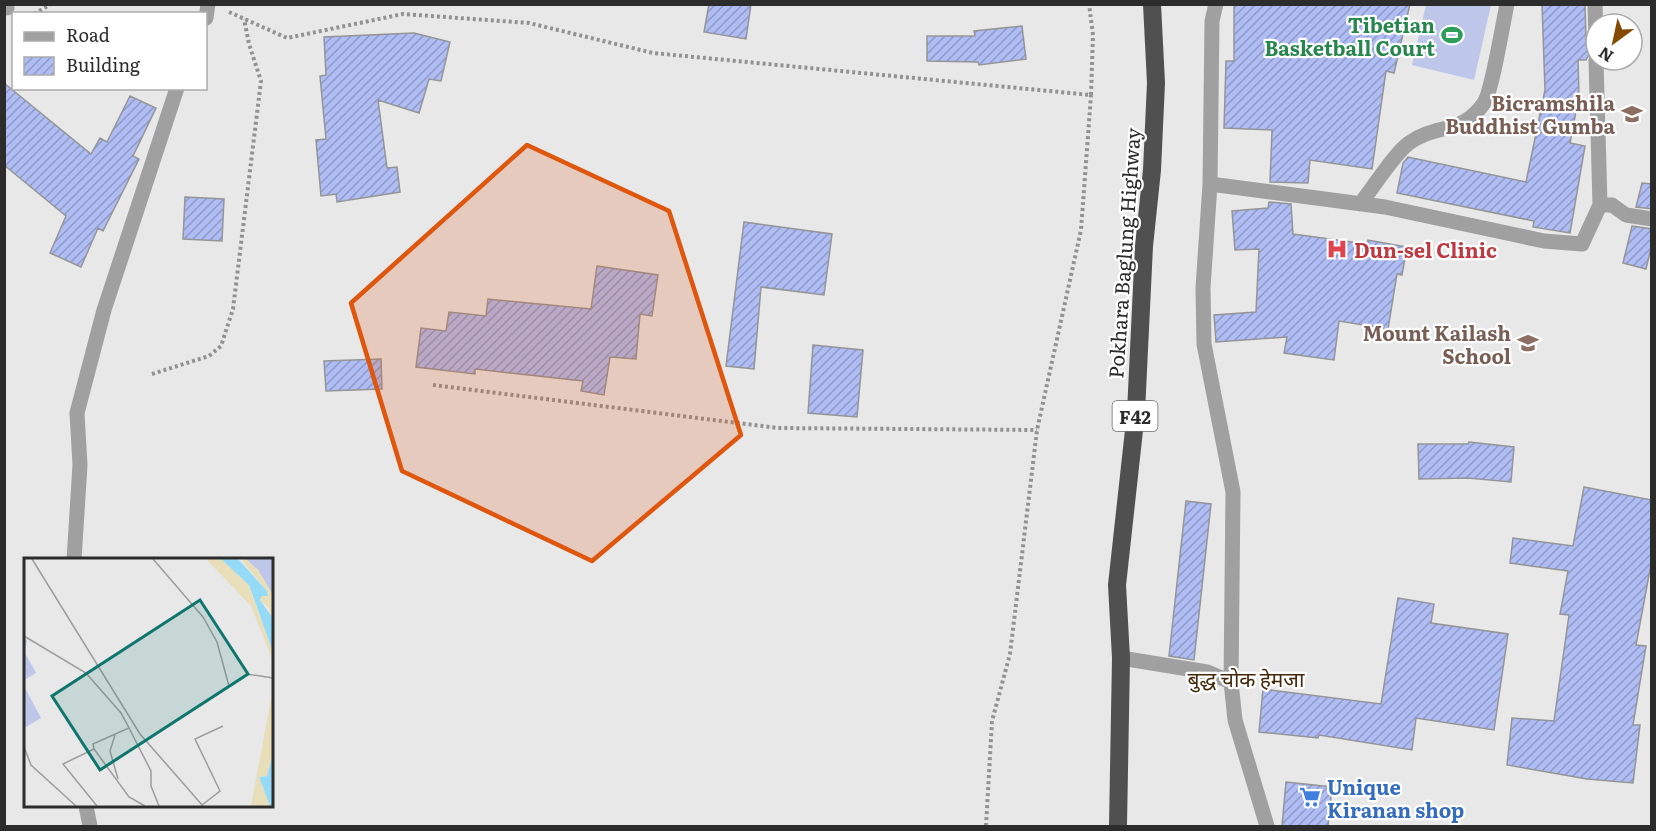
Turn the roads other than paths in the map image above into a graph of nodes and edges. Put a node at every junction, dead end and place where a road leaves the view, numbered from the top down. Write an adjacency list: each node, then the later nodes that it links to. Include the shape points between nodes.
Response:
1 (1152, 4): 11 (highway, Pokhara Baglung Highway / F42, via 1156,83 1152,170 1136,412 1117,585)
2 (1216, 4): 6 (street, via 1212,21)
3 (1507, 4): 7 (street, via 1485,101 1457,127 1432,130 1408,144)
4 (1596, 72): 8 (street)
5 (176, 90): 10 (street, via 104,310 77,413 80,465)
6 (1210, 184): 7 (street); 12 (street, via 1203,288 1204,345 1233,492)
7 (1360, 204): 8 (street, via 1544,241 1582,244)
8 (1600, 204): 9 (street, via 1626,215)
9 (1652, 219)
10 (74, 558)
11 (1121, 658): 12 (street, via 1206,672); 15 (highway, Pokhara Baglung Highway / F42)
12 (1231, 682): 16 (street, via 1235,720)
13 (86, 807): 14 (street)
14 (90, 826)
15 (1118, 826)
16 (1267, 826)

